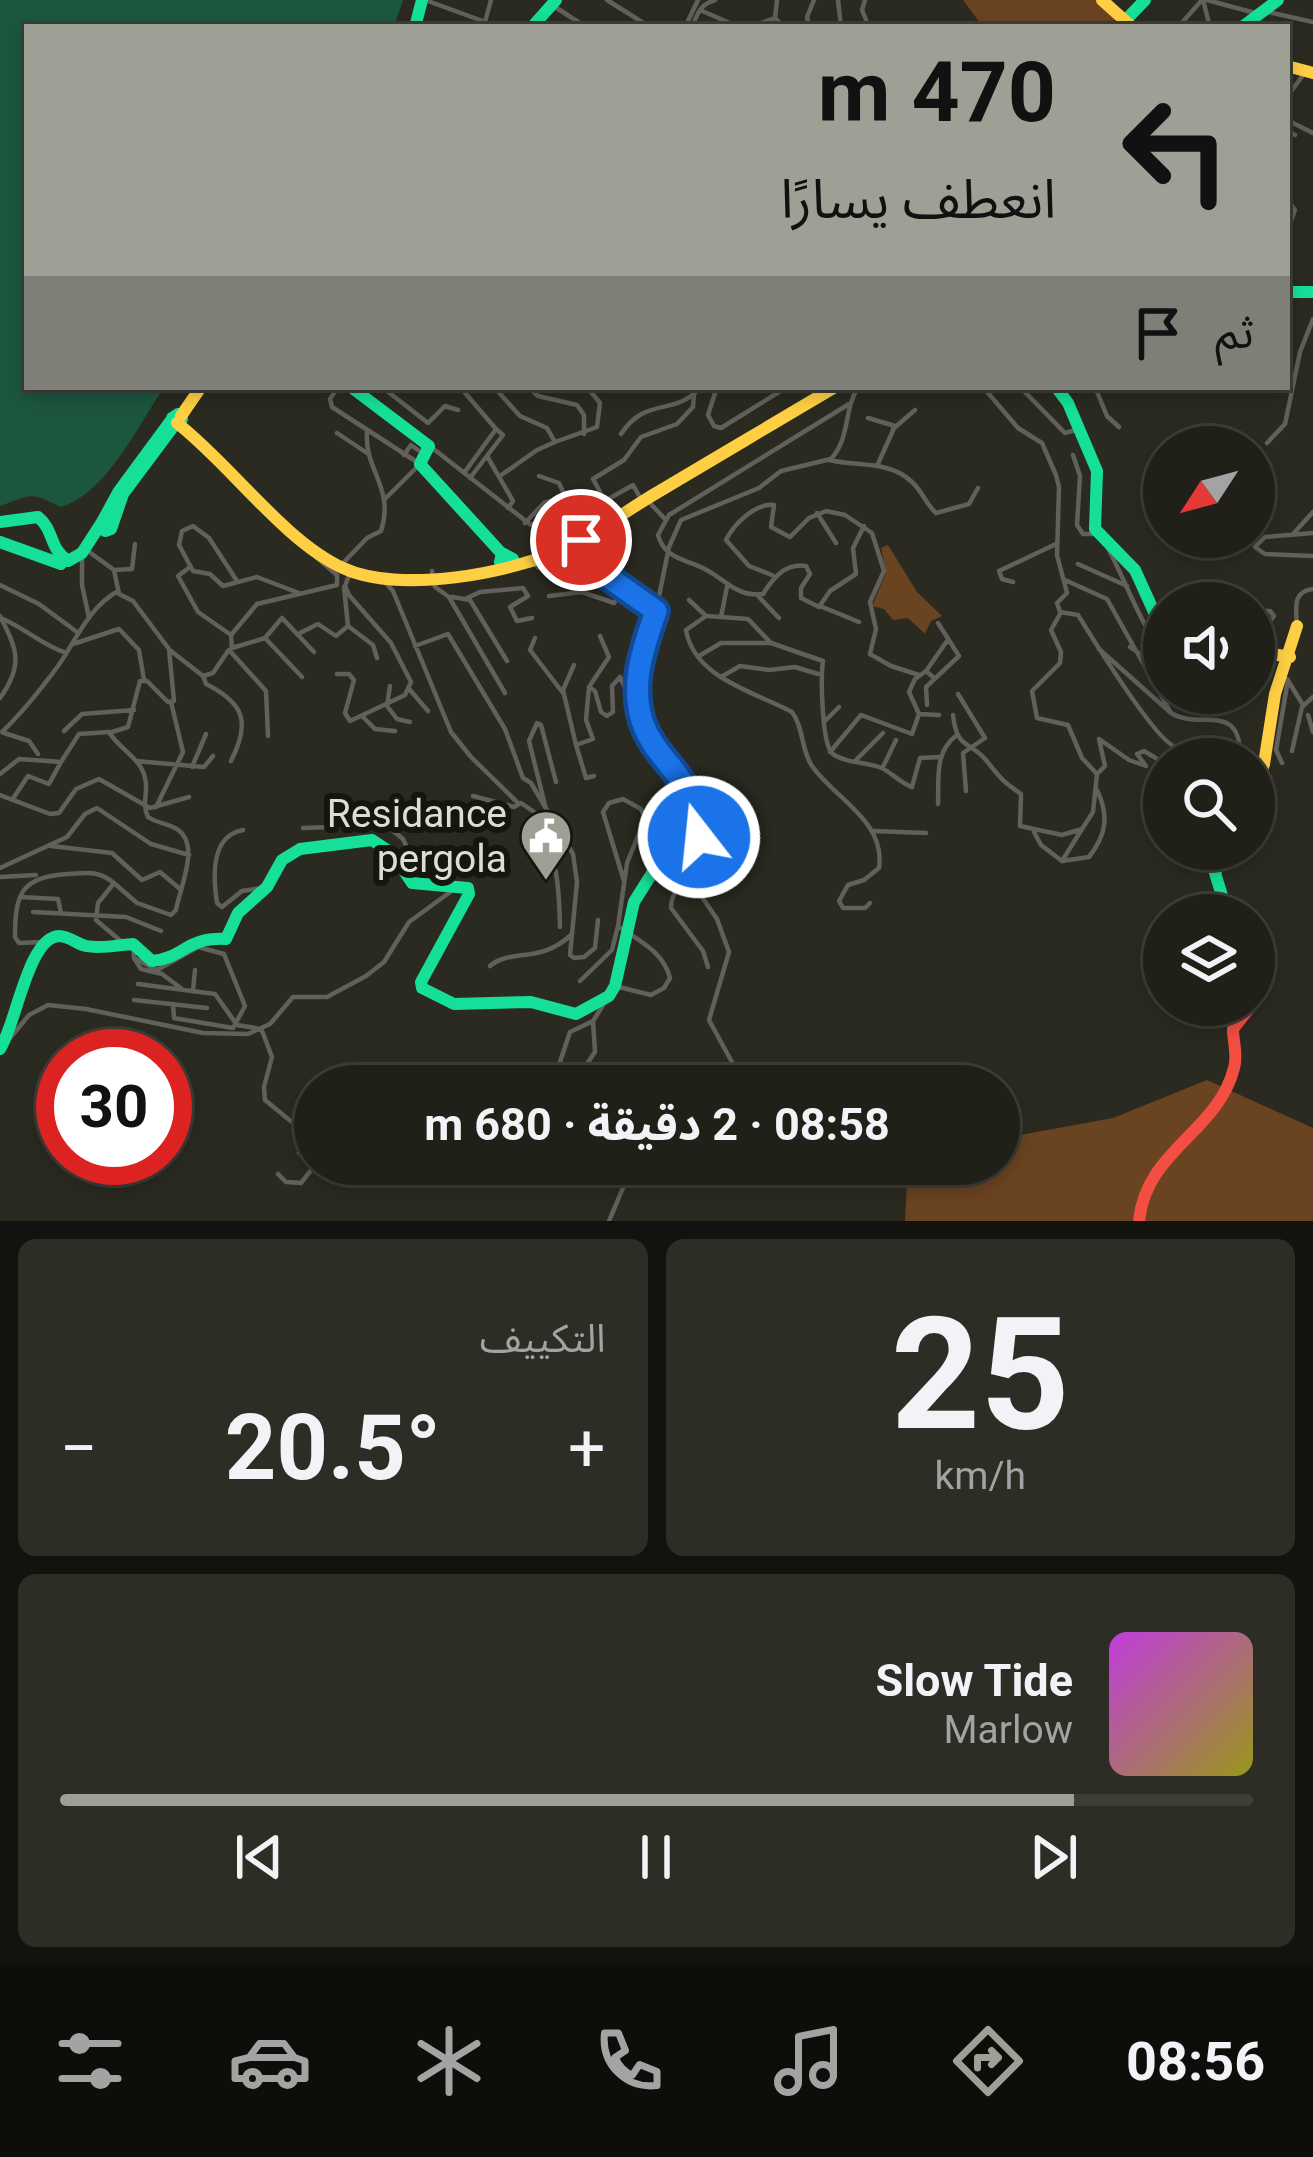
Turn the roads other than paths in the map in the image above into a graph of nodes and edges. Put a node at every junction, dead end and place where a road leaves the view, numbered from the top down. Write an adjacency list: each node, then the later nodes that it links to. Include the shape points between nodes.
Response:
1 (423, 0): 11 (street)
2 (452, 0): 11 (street)
3 (491, 0): 16 (street)
4 (607, 0): 21 (street)
5 (715, 0): 12 (street)
6 (777, 0): 14 (street)
7 (1145, 0): 26 (main road)
8 (1204, 0): 15 (street); 27 (street)
9 (1278, 0): 15 (main road)
10 (554, 2): 20 (street)
11 (449, 9): 13 (street)
12 (700, 10): 22 (street); 23 (street)
13 (470, 16): 16 (street); 18 (street)
14 (775, 17): 24 (street); 25 (street)
15 (1253, 20): 17 (street)
16 (485, 22): 19 (street)
17 (1313, 22)
18 (466, 24)
19 (491, 24)
20 (582, 24)
21 (645, 24)
22 (698, 24)
23 (732, 24)
24 (758, 24)
25 (781, 24)
26 (1126, 24)
27 (1181, 24)
28 (1311, 71): 29 (street)
29 (1290, 94)
30 (1290, 132): 31 (street)
31 (1295, 135)
32 (1313, 319): 65 (street, via 1285,424)
33 (197, 390): 56 (main road)
34 (336, 390): 61 (street, via 329,403)
35 (354, 390): 68 (main road)
36 (386, 390): 53 (street, via 428,423 445,406)
37 (463, 390): 58 (street)
38 (497, 390): 66 (street)
39 (532, 390): 63 (street, via 577,405)
40 (589, 390): 63 (street, via 601,418)
41 (698, 390): 51 (street)
42 (716, 390): 43 (street, via 708,415 718,428)
43 (783, 390)
44 (820, 390): 80 (main road)
45 (830, 390): 80 (main road)
46 (856, 390): 52 (street)
47 (986, 390): 97 (street, via 1042,443 1059,487)
48 (1023, 390): 60 (street, via 1065,433)
49 (1058, 390): 60 (main road)
50 (1096, 390): 57 (street)
51 (694, 394): 64 (street, via 639,412); 80 (street, via 677,424 641,437 624,460 592,479 605,501 633,485)
52 (849, 404): 72 (street, via 847,436); 84 (street)
53 (458, 410)
54 (916, 410): 59 (street)
55 (868, 418): 59 (street)
56 (180, 421): 87 (main road); 96 (main road)
57 (1119, 427)
58 (496, 429): 71 (street, via 503,435); 74 (street)
59 (893, 429): 73 (street)
60 (1079, 429): 91 (main road, via 1097,471 1092,517)
61 (367, 432): 67 (street); 69 (street)
62 (337, 433): 67 (street)
63 (584, 434): 66 (street)
64 (621, 434)
65 (1275, 435)
66 (556, 442): 75 (street)
67 (367, 453): 78 (street)
68 (423, 454): 69 (street); 69 (street, via 411,445); 74 (street); 78 (street); 103 (main road)
69 (404, 455)
70 (1073, 455): 91 (street, via 1077,525)
71 (487, 456): 74 (street); 75 (street)
72 (829, 460): 73 (street); 98 (street, via 781,471 689,514)
73 (878, 466): 77 (street, via 914,483 936,513 968,504)
74 (467, 476): 81 (street)
75 (500, 476): 81 (street)
76 (539, 476): 79 (street, via 559,483)
77 (978, 488)
78 (386, 497): 108 (street, via 381,531 367,538)
79 (564, 497): 86 (street, via 544,503); 86 (street, via 568,512)
80 (644, 500): 84 (street); 92 (main road)
81 (511, 511): 86 (street)
82 (1313, 512): 90 (street)
83 (817, 513): 88 (street); 94 (street); 111 (street, via 784,536 771,527 776,508 764,504 728,534 745,562)
84 (664, 519): 98 (street, via 658,535)
85 (0, 522): 99 (main road, via 37,516 50,528)
86 (526, 523)
87 (106, 525): 99 (main road, via 77,558); 100 (main road)
88 (864, 526): 129 (street, via 853,548 856,574); 167 (street, via 884,571 869,602 877,629 870,654)
89 (1313, 533): 90 (street)
90 (1293, 535): 101 (street, via 1262,538 1255,548)
91 (1100, 537): 118 (street); 119 (main road)
92 (579, 538): 102 (main road); 107 (street)
93 (0, 542): 99 (main road, via 37,557)
94 (836, 543)
95 (135, 544): 106 (street, via 132,569)
96 (316, 544): 108 (main road); 123 (street, via 314,554 338,582)
97 (1057, 544): 112 (street); 114 (street, via 999,571)
98 (668, 552): 117 (street); 130 (street)
99 (52, 554): 100 (main road, via 64,565)
100 (85, 555): 106 (street); 135 (street)
101 (1313, 556)
102 (529, 558): 103 (main road); 107 (street, via 539,568)
103 (506, 560): 109 (main road)
104 (1078, 564): 118 (street)
105 (190, 567): 113 (street, via 223,586); 113 (street, via 178,537 197,527); 145 (street, via 178,576 191,604)
106 (114, 570): 121 (street)
107 (591, 571): 122 (street); 130 (street)
108 (346, 574): 110 (main road); 141 (street); 179 (street, via 409,674)
109 (433, 574): 110 (main road); 116 (main road); 126 (street)
110 (380, 576): 116 (main road)
111 (774, 577): 125 (street); 129 (street, via 806,566 802,598)
112 (1065, 580): 131 (street, via 1067,595 1056,604); 154 (street, via 1107,599)
113 (237, 581): 123 (street, via 257,577)
114 (1012, 582)
115 (0, 585): 143 (street)
116 (394, 585): 152 (street)
117 (727, 586): 125 (street); 133 (street)
118 (1127, 586): 140 (street)
119 (1143, 588)
120 (1313, 589): 142 (street, via 1296,599)
121 (118, 591): 135 (street); 155 (street)
122 (622, 592): 124 (street, via 614,603 582,592); 130 (street)
123 (299, 593): 145 (street, via 257,604)
124 (549, 596)
125 (758, 596): 137 (street)
126 (449, 597): 127 (street); 180 (street)
127 (467, 598): 136 (street, via 523,588 528,596 510,607 517,621); 164 (street)
128 (689, 599): 132 (street)
129 (820, 606): 138 (street)
130 (650, 607): 195 (main road, via 638,667)
131 (1061, 613): 153 (street, via 1078,615); 234 (street, via 1052,630 1060,664 1032,688 1035,712 1041,721 1068,725)
132 (706, 616): 133 (street); 160 (street, via 685,633)
133 (722, 616): 151 (street, via 748,619)
134 (0, 617): 157 (street); 186 (street, via 16,647)
135 (88, 618): 143 (street)
136 (532, 618)
137 (779, 618)
138 (859, 622)
139 (938, 622): 149 (street)
140 (1143, 623)
141 (349, 626): 144 (street, via 336,636 318,624); 162 (street)
142 (1297, 626): 163 (main road)
143 (78, 633): 150 (street)
144 (299, 634): 147 (street, via 282,618); 158 (street)
145 (231, 635): 156 (street)
146 (600, 636): 177 (street, via 609,657)
147 (266, 638): 156 (street); 172 (street)
148 (536, 638): 181 (street, via 530,650)
149 (947, 640): 167 (street); 173 (street, via 959,656)
150 (71, 644): 157 (street); 175 (street, via 119,629 139,650)
151 (771, 644): 160 (street, via 724,642); 169 (street, via 823,661)
152 (415, 646): 243 (street, via 457,740); 247 (street, via 448,634 505,728)
153 (1097, 647): 178 (street); 213 (street)
154 (1130, 647): 161 (street); 166 (street)
155 (169, 649): 170 (street); 187 (street)
156 (231, 649): 170 (street); 212 (street, via 266,691)
157 (66, 652): 208 (street)
158 (314, 652)
159 (1275, 652): 163 (main road)
160 (699, 656): 171 (street)
161 (1143, 656)
162 (377, 658)
163 (1288, 658): 174 (main road); 183 (main road)
164 (507, 661)
165 (574, 665): 181 (street)
166 (1143, 668)
167 (922, 673): 173 (street); 196 (street, via 909,697)
168 (337, 674): 201 (street, via 354,680 346,718)
169 (820, 675): 171 (street, via 740,666); 203 (street)
170 (203, 676): 224 (street, via 241,713)
171 (721, 676): 252 (street, via 795,715 814,769)
172 (302, 677)
173 (933, 677): 188 (street)
174 (1286, 677): 184 (main road); 189 (street); 228 (street, via 1276,750)
175 (144, 680): 187 (street); 192 (street)
176 (390, 686): 190 (street)
177 (589, 687): 195 (street, via 607,716 620,677); 216 (street, via 593,739)
178 (1143, 688)
179 (410, 690): 190 (street); 193 (street)
180 (505, 693)
181 (563, 694): 216 (street)
182 (958, 694): 217 (street, via 985,737)
183 (1275, 695)
184 (1275, 696)
185 (1313, 697): 189 (street)
186 (0, 698)
187 (171, 703): 230 (street, via 183,747)
188 (928, 705)
189 (1303, 705): 218 (street)
190 (387, 706): 201 (street); 202 (street)
191 (839, 706): 203 (street)
192 (134, 710): 194 (street); 204 (street, via 126,730)
193 (428, 711)
194 (112, 712): 204 (street); 205 (street, via 82,714)
195 (641, 712): 225 (main road)
196 (919, 714): 198 (street); 219 (street, via 912,734 861,715)
197 (1173, 714): 214 (street, via 1213,718)
198 (939, 715)
199 (953, 715): 211 (street)
200 (1308, 715): 207 (street)
201 (363, 717): 206 (street)
202 (410, 722)
203 (824, 722): 219 (street)
204 (111, 729): 223 (street); 227 (street, via 79,734)
205 (64, 731)
206 (394, 731)
207 (1313, 732)
208 (1, 733): 220 (street, via 29,741)
209 (883, 733): 226 (street)
210 (206, 734): 231 (street)
211 (957, 735): 217 (street); 222 (street)
212 (268, 736)
213 (1160, 738)
214 (1237, 738)
215 (896, 740): 232 (street)
216 (576, 745): 235 (street, via 584,776)
217 (969, 749): 238 (street, via 962,758); 251 (street, via 1019,791 1019,824)
218 (1292, 751)
219 (830, 752): 226 (street)
220 (38, 754)
221 (213, 756): 231 (street, via 208,766)
222 (939, 757): 232 (street, via 920,758 911,787); 244 (street)
223 (136, 761): 230 (street); 245 (street, via 145,778)
224 (231, 761)
225 (668, 761): 256 (street, via 697,810); 275 (main road, via 681,820)
226 (855, 761): 232 (street)
227 (61, 762): 233 (street, via 19,759); 242 (street, via 50,784 28,776)
228 (1282, 763)
229 (1143, 765): 234 (street, via 1100,739 1105,766)
230 (177, 767): 231 (street); 246 (street)
231 (192, 767)
232 (883, 768)
233 (0, 774)
234 (1097, 774): 237 (street)
235 (594, 776)
236 (556, 782): 247 (street, via 537,723 529,741)
237 (1096, 788): 249 (street); 257 (street, via 1107,815 1100,840 1089,857)
238 (966, 790)
239 (0, 794): 242 (street)
240 (473, 796): 243 (street)
241 (189, 797): 246 (street)
242 (12, 800): 245 (street, via 55,814 76,789 99,779)
243 (519, 802): 247 (street)
244 (938, 804)
245 (143, 806): 246 (street); 255 (street, via 151,820 181,832)
246 (156, 808)
247 (543, 814): 274 (street, via 534,825 554,863); 277 (street, via 572,854)
248 (303, 828): 266 (street, via 386,825 416,867)
249 (1082, 829): 251 (street); 257 (street)
250 (244, 830): 265 (street, via 223,841 214,870 217,903)
251 (1035, 830): 257 (street)
252 (873, 831): 253 (street); 269 (street, via 879,868 848,885 838,901 843,908)
253 (926, 833)
254 (47, 846): 255 (street, via 97,808 152,844); 260 (street); 267 (street, via 101,849 137,879 160,872)
255 (189, 855): 267 (street)
256 (698, 860): 281 (street, via 670,902); 296 (street, via 702,897 729,952 709,1021)
257 (1063, 861)
258 (618, 862): 259 (street); 259 (street, via 603,812 626,799 645,819); 263 (street)
259 (627, 863): 263 (street)
260 (0, 868)
261 (40, 875): 262 (street); 264 (street, via 97,872); 268 (street)
262 (0, 877)
263 (624, 880): 275 (street)
264 (114, 884): 267 (street, via 167,915); 272 (street)
265 (267, 886): 266 (main road, via 282,860 300,849 372,840 412,883); 279 (main road, via 238,913 226,939 196,940 158,962)
266 (454, 886): 287 (main road, via 469,894 423,978 428,992 458,1008 545,1003 576,1014); 294 (street, via 409,922 366,976 327,997 293,998)
267 (180, 889)
268 (20, 897): 271 (street, via 58,899); 278 (street, via 15,938)
269 (870, 903)
270 (33, 912): 271 (street)
271 (61, 913): 272 (street)
272 (95, 914): 276 (street); 279 (street)
273 (598, 920): 277 (street, via 595,948 584,957 570,955)
274 (560, 927)
275 (623, 929): 283 (street); 287 (main road); 287 (street, via 664,962 670,978 650,995)
276 (161, 931)
277 (573, 934): 280 (street, via 543,953)
278 (44, 942): 279 (main road, via 64,936); 295 (main road)
279 (131, 949): 285 (street, via 141,969); 292 (street, via 158,970 198,947 224,954 245,1006)
280 (490, 966)
281 (708, 967)
282 (195, 970): 286 (street)
283 (580, 981)
284 (138, 984): 285 (street)
285 (183, 990): 286 (street)
286 (193, 991): 292 (street, via 215,994)
287 (612, 991): 291 (street)
288 (134, 1000): 289 (street)
289 (172, 1004): 290 (street); 292 (street, via 174,1018)
290 (207, 1008)
291 (592, 1021): 297 (street, via 570,1032); 298 (street, via 595,1052)
292 (237, 1025): 294 (street)
293 (1236, 1026): 304 (main road, via 1236,1063 1218,1103 1162,1159)
294 (261, 1028): 295 (street, via 203,1033 49,1005); 299 (street, via 272,1057 265,1100)
295 (4, 1044)
296 (733, 1064)
297 (559, 1065)
298 (586, 1065)
299 (294, 1124)
300 (278, 1174): 301 (street)
301 (294, 1183)
302 (624, 1185): 303 (street)
303 (609, 1221)
304 (1139, 1221)

